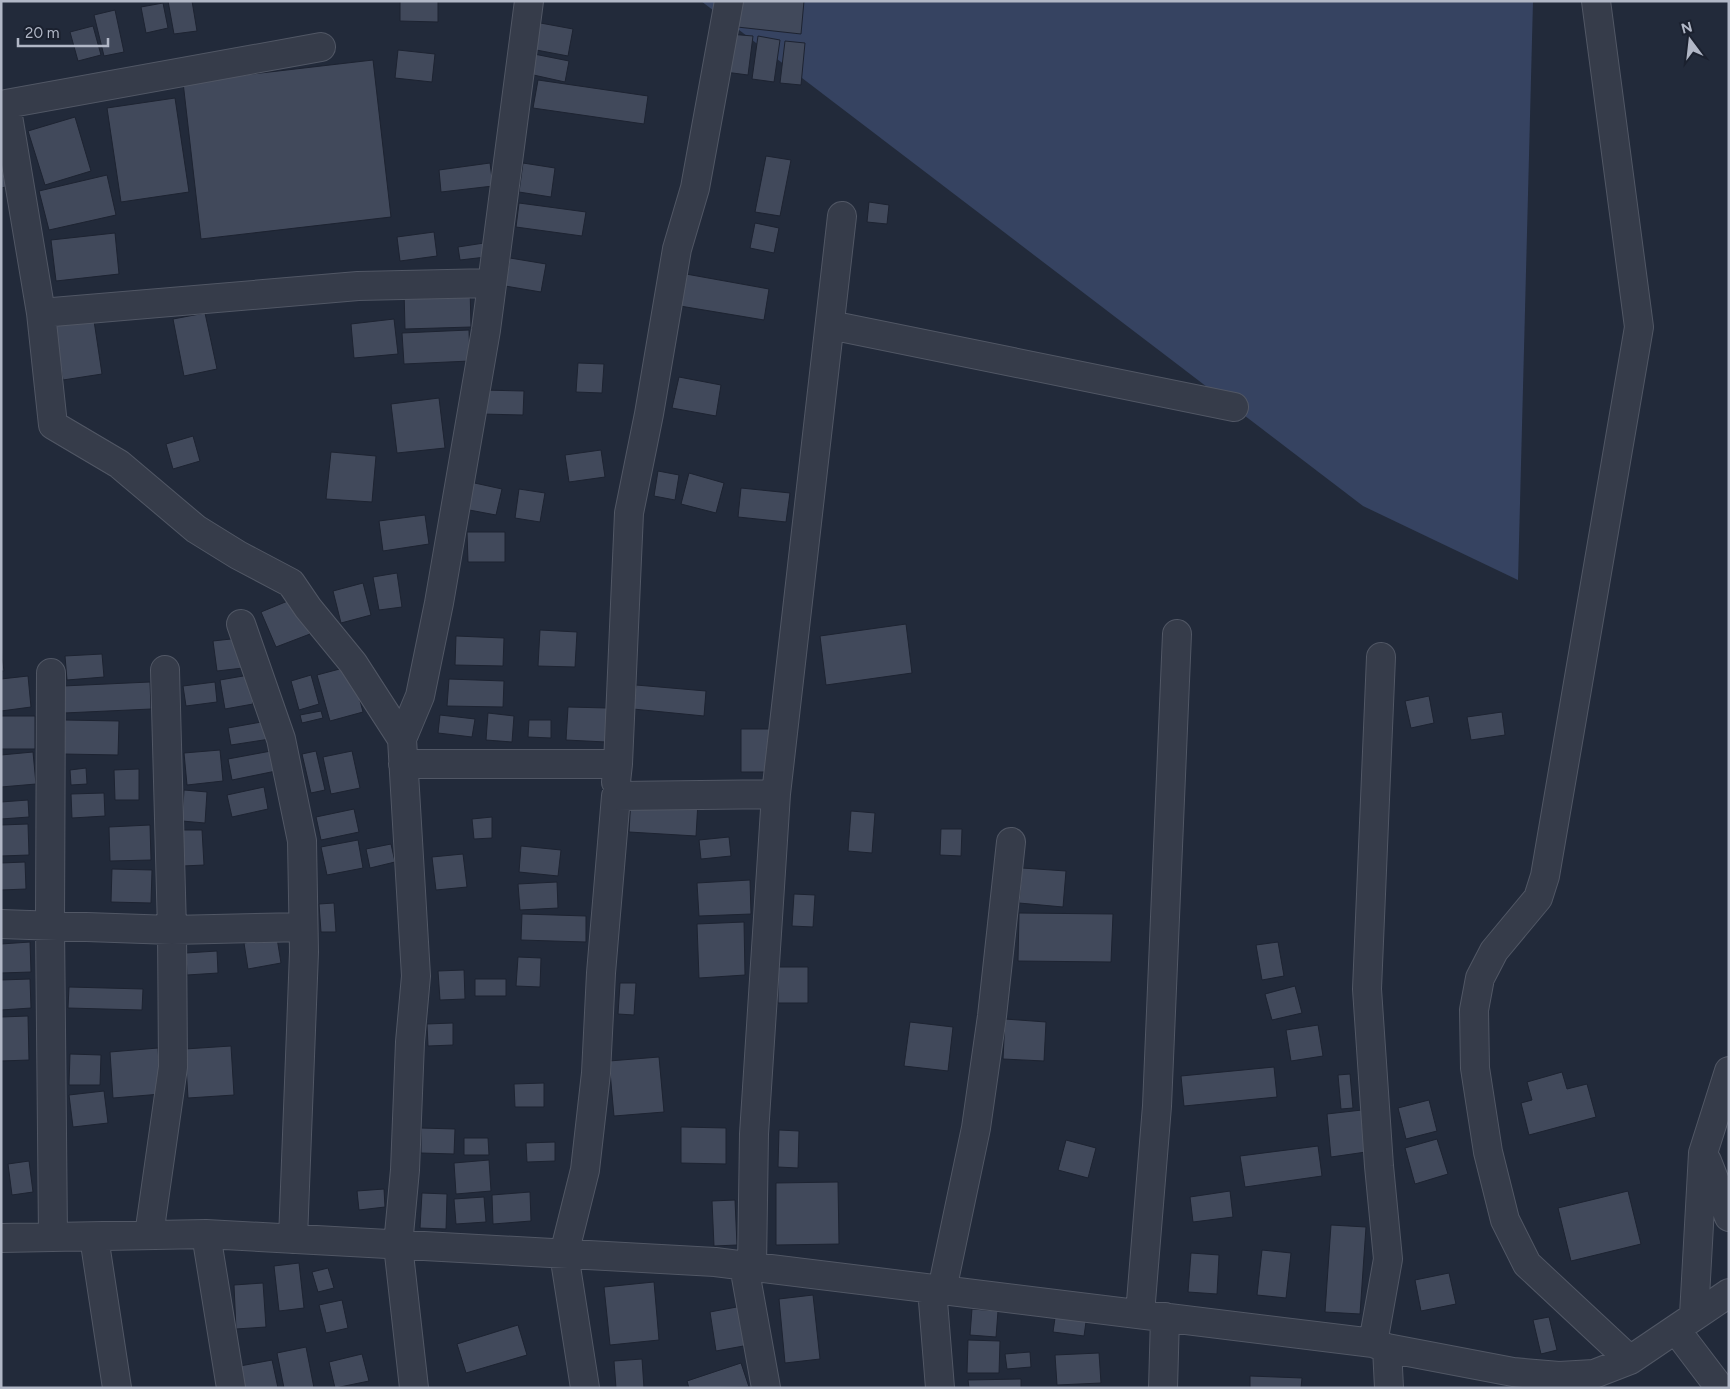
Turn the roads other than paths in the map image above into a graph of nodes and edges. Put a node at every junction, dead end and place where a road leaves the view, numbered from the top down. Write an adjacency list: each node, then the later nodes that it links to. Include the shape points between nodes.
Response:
1 (529, 1): 7 (street)
2 (728, 1): 17 (street, via 695,188 677,249 629,513)
3 (1596, 1): 42 (street, via 1639,327 1546,876 1538,898 1494,951 1480,978 1474,1010 1475,1068 1488,1152 1505,1220 1527,1264)
4 (321, 47): 5 (street)
5 (4, 104): 8 (street)
6 (842, 216): 9 (street)
7 (492, 283): 8 (street, via 358,286); 16 (street, via 439,603 420,696)
8 (41, 313): 16 (street, via 53,425 119,464 196,529 238,556 291,583 352,663)
9 (830, 325): 10 (street); 18 (street)
10 (1234, 407)
11 (241, 624): 23 (street, via 281,739 300,832)
12 (1177, 634): 39 (street, via 1157,1106)
13 (1381, 657): 41 (street, via 1367,989 1388,1259)
14 (165, 670): 24 (street)
15 (51, 674): 22 (street)
16 (402, 751): 17 (street); 34 (street, via 416,976)
17 (618, 764): 19 (street)
18 (776, 794): 19 (street); 36 (street)
19 (616, 796): 35 (street, via 596,1073 584,1170)
20 (1011, 842): 37 (street, via 976,1128)
21 (1, 924): 22 (street)
22 (50, 925): 24 (street); 31 (street)
23 (303, 928): 24 (street); 33 (street)
24 (172, 930): 29 (street, via 173,1067)
25 (1729, 1071): 26 (street)
26 (1703, 1153): 27 (street); 40 (street)
27 (1729, 1216)
28 (206, 1234): 29 (street); 33 (street); 44 (street)
29 (149, 1235): 30 (street)
30 (94, 1236): 31 (street); 43 (street)
31 (53, 1237): 32 (street)
32 (1, 1238)
33 (293, 1239): 34 (street)
34 (398, 1245): 35 (street); 45 (street)
35 (564, 1254): 36 (street); 46 (street)
36 (748, 1266): 37 (street); 47 (street)
37 (937, 1289): 39 (street); 48 (street)
38 (1729, 1294): 40 (street)
39 (1152, 1316): 41 (street); 49 (street)
40 (1685, 1322): 42 (street); 51 (street)
41 (1380, 1345): 42 (street, via 1513,1372 1559,1376 1594,1374); 50 (street)
42 (1630, 1360)
43 (117, 1388)
44 (231, 1388)
45 (414, 1388)
46 (585, 1388)
47 (766, 1388)
48 (940, 1388)
49 (1163, 1388)
50 (1388, 1388)
51 (1720, 1388)

